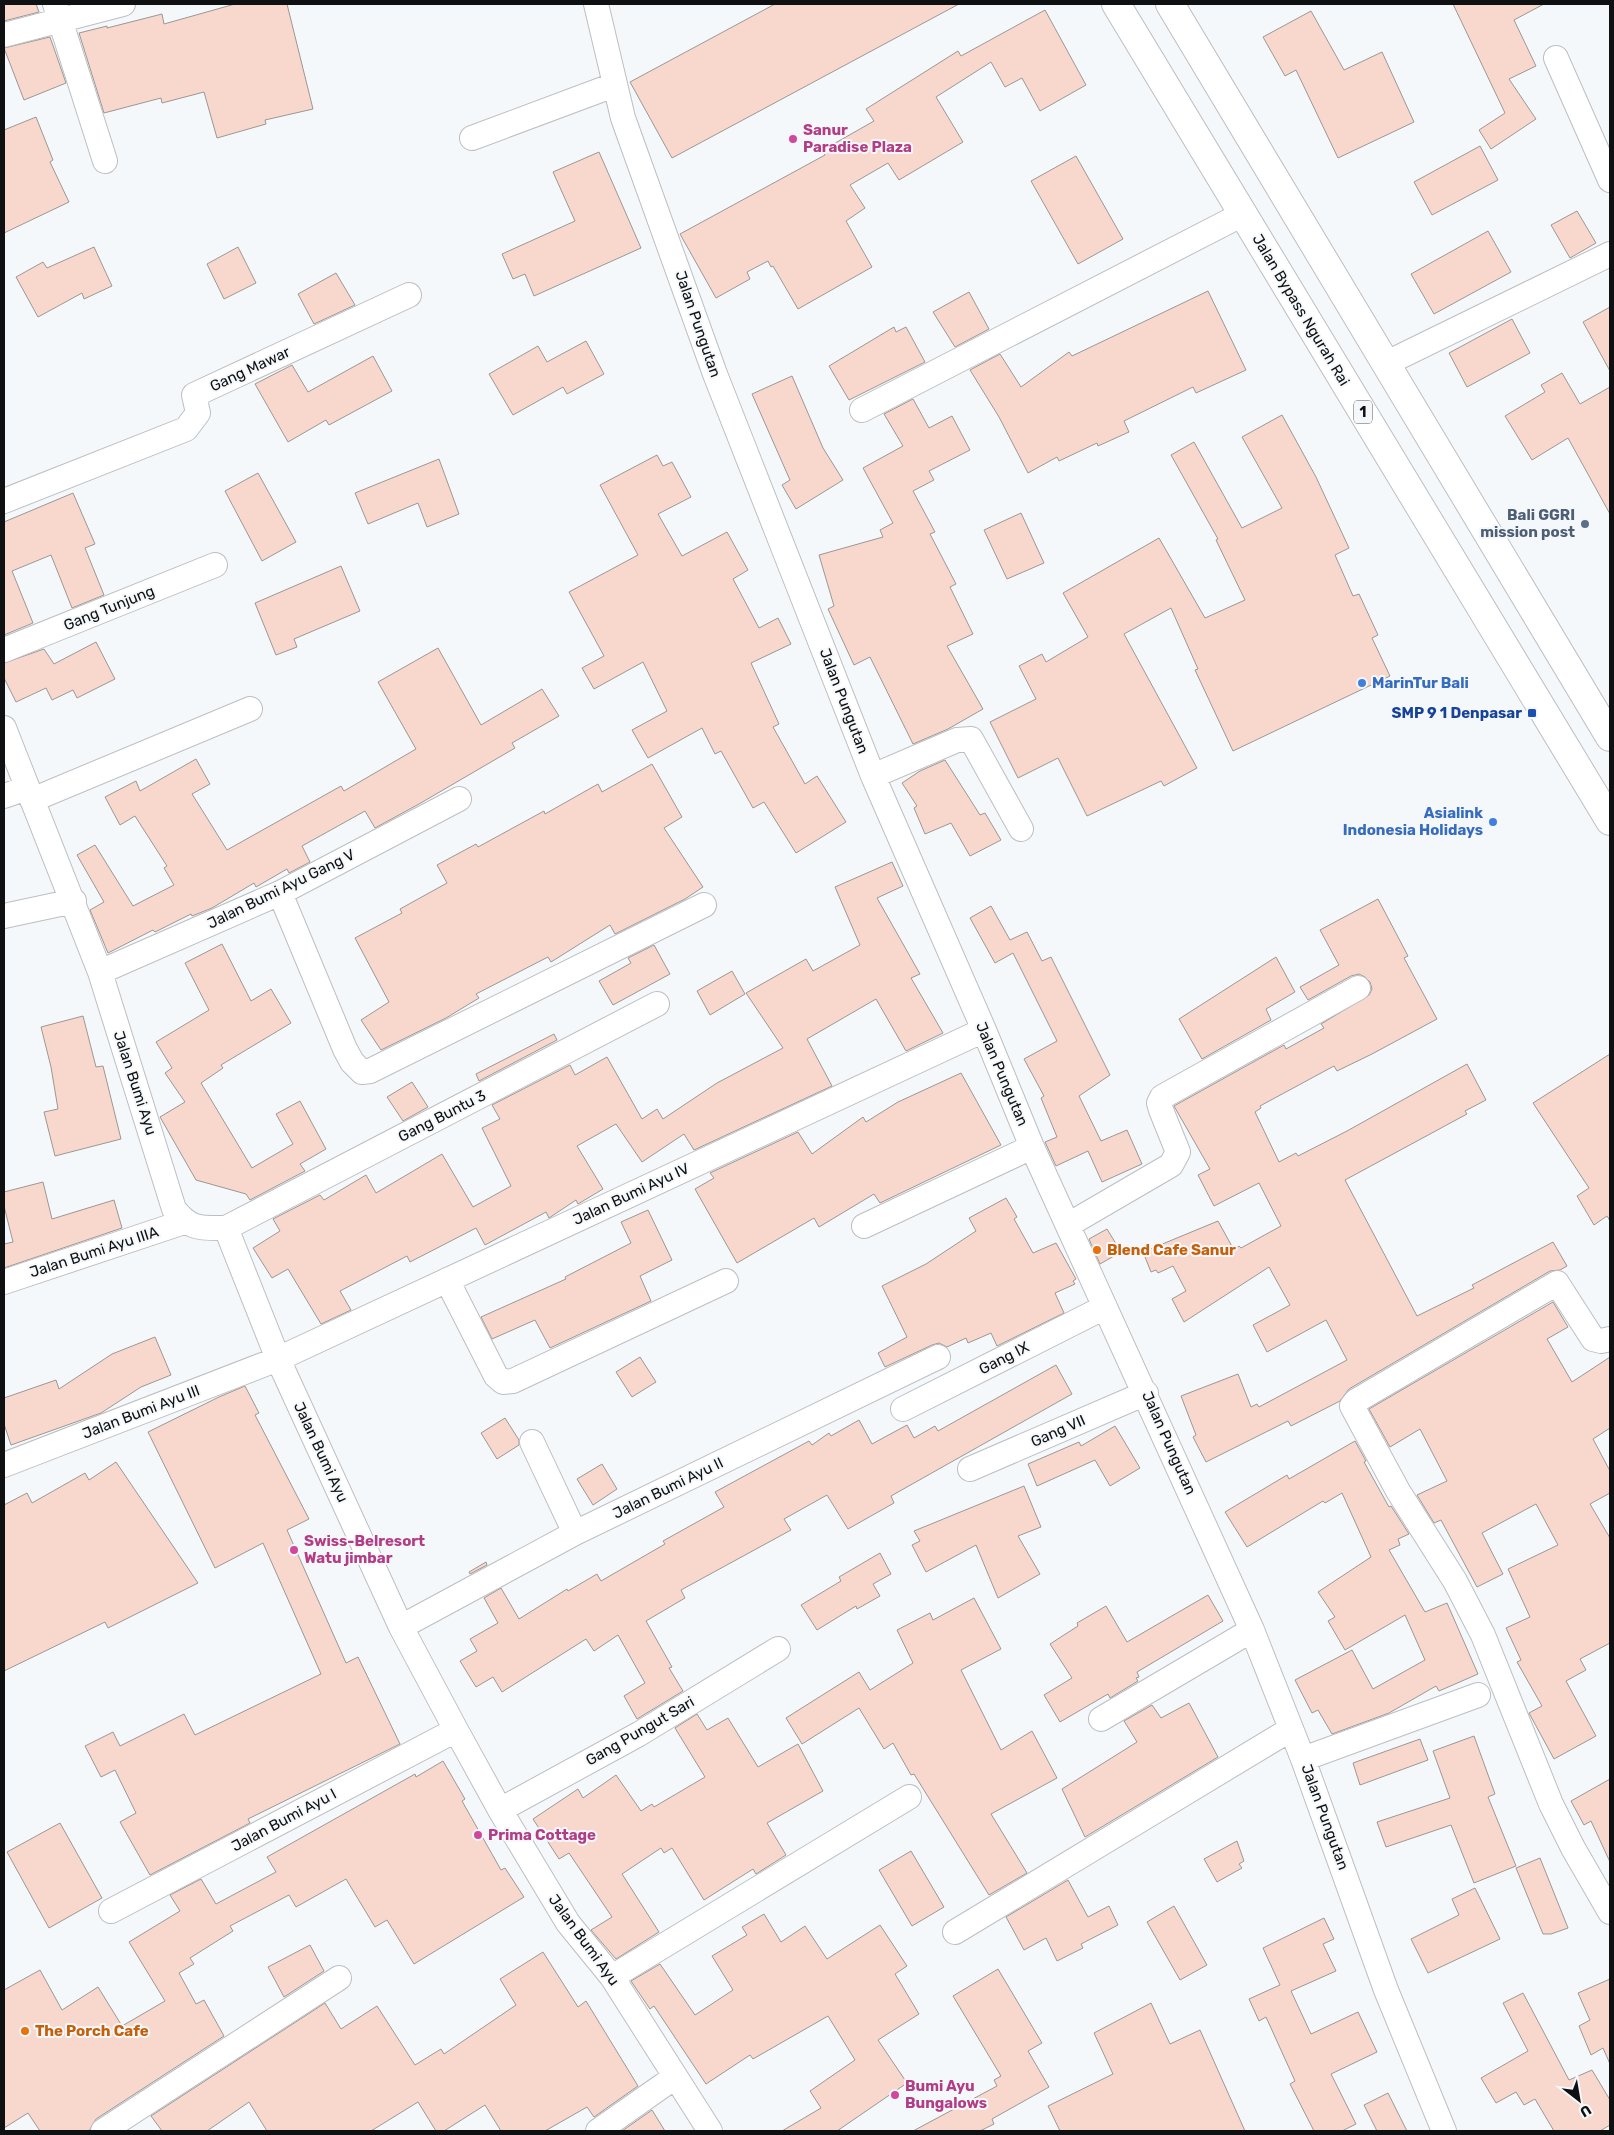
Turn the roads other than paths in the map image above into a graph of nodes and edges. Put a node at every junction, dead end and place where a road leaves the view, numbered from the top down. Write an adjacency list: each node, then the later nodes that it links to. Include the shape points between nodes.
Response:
1 (123, 4): 5 (street)
2 (596, 4): 8 (street, Jalan Pungutan)
3 (1116, 4): 12 (highway, Jalan Bypass Ngurah Rai / 1)
4 (1170, 4): 15 (highway)
5 (58, 13): 6 (street); 10 (street)
6 (4, 35)
7 (1556, 58): 11 (street)
8 (614, 85): 9 (street); 23 (street, Jalan Pungutan, via 715,374)
9 (472, 138)
10 (105, 160)
11 (1610, 180)
12 (1243, 214): 16 (street); 27 (highway, Jalan Bypass Ngurah Rai / 1)
13 (1610, 254): 15 (street)
14 (409, 295): 17 (street, Gang Mawar, via 194,395 198,413 186,428)
15 (1385, 364): 21 (highway)
16 (862, 410)
17 (4, 501)
18 (215, 565): 19 (street, Gang Tunjung)
19 (4, 650)
20 (250, 709): 24 (street)
21 (1606, 720)
22 (4, 728): 24 (street, Jalan Bumi Ayu)
23 (873, 776): 28 (street, via 957,740 971,739); 36 (street, Jalan Pungutan)
24 (29, 794): 25 (street); 30 (street, Jalan Bumi Ayu)
25 (4, 796)
26 (459, 799): 29 (street, Jalan Bumi Ayu Gang V)
27 (1610, 821)
28 (1021, 829)
29 (280, 893): 31 (street, via 345,1049 362,1072 370,1071); 33 (street, Jalan Bumi Ayu Gang V)
30 (74, 901): 32 (street); 33 (street, Jalan Bumi Ayu)
31 (704, 906)
32 (4, 916)
33 (100, 972): 38 (street, Jalan Bumi Ayu, via 174,1209)
34 (1358, 988): 39 (street, via 1162,1097 1159,1103 1161,1110 1178,1152 1174,1161)
35 (657, 1004): 41 (street, Gang Buntu 3)
36 (984, 1030): 37 (street, Jalan Pungutan); 42 (street, Jalan Bumi Ayu IV)
37 (1032, 1146): 39 (street, Jalan Pungutan); 40 (street)
38 (184, 1222): 41 (street, via 200,1228); 44 (street, Jalan Bumi Ayu IIIA)
39 (1068, 1225): 45 (street, Jalan Pungutan)
40 (864, 1226)
41 (226, 1228): 48 (street, Jalan Bumi Ayu)
42 (447, 1280): 43 (street, via 496,1376 503,1382 513,1381); 48 (street, Jalan Bumi Ayu IV)
43 (726, 1281)
44 (4, 1282)
45 (1105, 1307): 49 (street, Jalan Pungutan); 50 (street, Gang IX)
46 (1610, 1339): 66 (street, via 1601,1342 1593,1339 1557,1283 1352,1406 1483,1635 1551,1804)
47 (938, 1357): 54 (street, Jalan Bumi Ayu II)
48 (278, 1359): 52 (street, Jalan Bumi Ayu III); 55 (street, Jalan Bumi Ayu)
49 (1146, 1393): 53 (street, Gang VII); 56 (street, Jalan Pungutan)
50 (903, 1409)
51 (532, 1442): 54 (street)
52 (4, 1465)
53 (970, 1469)
54 (575, 1533): 55 (street, Jalan Bumi Ayu II)
55 (402, 1627): 61 (street, Jalan Bumi Ayu)
56 (1252, 1630): 59 (street); 60 (street, Jalan Pungutan)
57 (778, 1649): 64 (street, Gang Pungut Sari, via 639,1734)
58 (1478, 1695): 62 (street)
59 (1101, 1719)
60 (1291, 1729): 62 (street, Jalan Pungutan); 67 (street)
61 (456, 1730): 64 (street, Jalan Bumi Ayu); 65 (street, Jalan Bumi Ayu I)
62 (1303, 1759): 74 (street, Jalan Pungutan, via 1386,1990)
63 (909, 1797): 68 (street)
64 (500, 1810): 68 (street, Jalan Bumi Ayu, via 568,1923)
65 (111, 1911)
66 (1610, 1912)
67 (955, 1932)
68 (612, 1977): 70 (street, Jalan Bumi Ayu)
69 (339, 1978): 71 (street)
70 (675, 2077): 72 (street); 73 (street, Jalan Bumi Ayu)
71 (103, 2131)
72 (598, 2131)
73 (710, 2131)
74 (1444, 2131)

